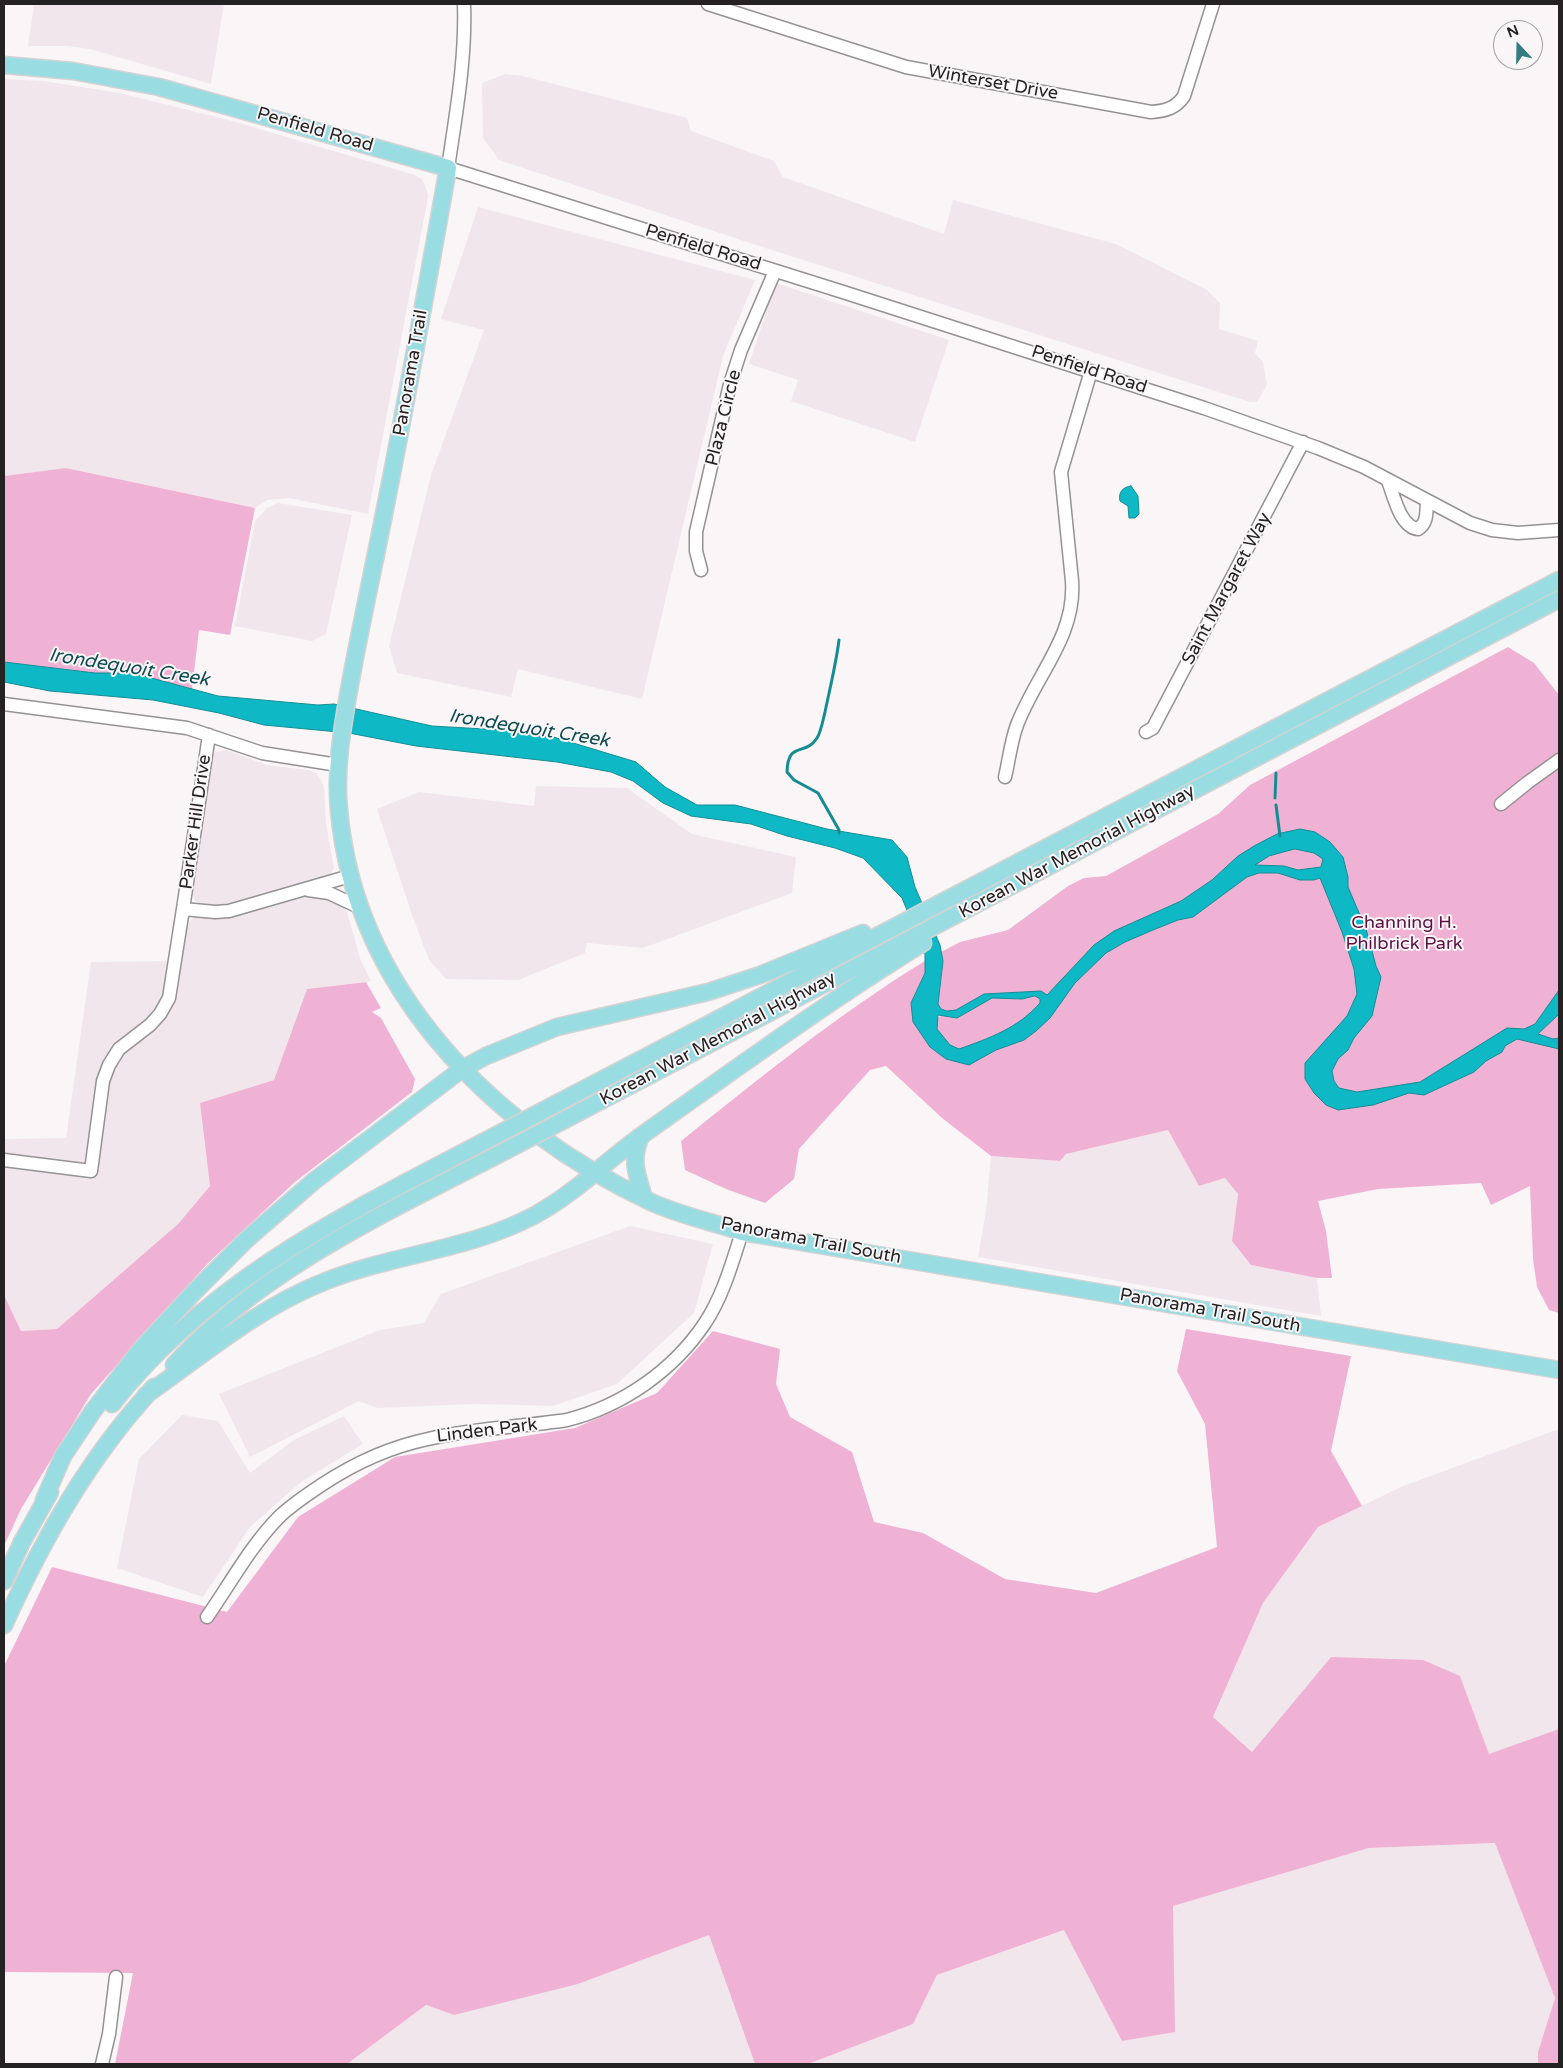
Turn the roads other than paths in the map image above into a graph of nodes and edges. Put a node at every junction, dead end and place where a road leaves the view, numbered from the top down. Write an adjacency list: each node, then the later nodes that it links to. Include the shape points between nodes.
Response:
1 (464, 4): 5 (street, Panorama Trail, via 462,68)
2 (708, 4): 3 (street, Winterset Drive, via 906,67 1151,112 1171,108 1184,96)
3 (1213, 4)
4 (4, 65): 5 (main road, Penfield Road, via 73,70 159,88)
5 (448, 168): 6 (street, Penfield Road); 18 (main road, Panorama Trail)
6 (775, 271): 7 (street, Penfield Road); 12 (street, Plaza Circle, via 730,384 696,532)
7 (1091, 371): 8 (street, Penfield Road); 21 (street, via 1061,472 1072,580 1070,616 1017,726)
8 (1303, 442): 9 (street, Penfield Road, via 1364,467); 16 (street, Saint Margaret Way, via 1153,728)
9 (1388, 481): 10 (street, Penfield Road); 10 (street, via 1408,526 1418,529 1425,523)
10 (1427, 502): 11 (street, Penfield Road, via 1492,530 1518,533)
11 (1559, 530)
12 (701, 570)
13 (1559, 580): 27 (main road, Korean War Memorial Highway, via 944,901)
14 (1559, 599): 28 (main road, Korean War Memorial Highway, via 1035,875)
15 (4, 704): 17 (street, via 187,728)
16 (1146, 732)
17 (209, 735): 20 (street, via 262,753); 26 (street, Parker Hill Drive)
18 (341, 740): 20 (main road, Panorama Trail South)
19 (1559, 760): 22 (street)
20 (338, 765): 23 (main road, Panorama Trail South, via 340,825)
21 (1005, 777)
22 (1501, 804)
23 (350, 876): 24 (street, Parker Hill Drive); 25 (main road, Panorama Trail South)
24 (303, 890): 25 (street, Parker Hill Drive, via 329,893); 26 (street, Parker Hill Drive, via 228,911)
25 (361, 908): 29 (main road, Panorama Trail South, via 393,976 426,1027)
26 (183, 909): 31 (street, Parker Hill Drive, via 169,998 150,1025 119,1049 103,1080 91,1171)
27 (884, 928): 29 (main road, via 708,992 558,1027); 37 (main road, Korean War Memorial Highway, bridge, via 320,1229 276,1256 234,1286 160,1351 83,1441)
28 (897, 953): 30 (main road); 36 (main road, Korean War Memorial Highway, bridge, via 506,1150 382,1215 297,1265 218,1323)
29 (462, 1069): 32 (main road, Panorama Trail South, via 532,1132); 37 (main road, via 314,1181 247,1239 195,1291 142,1349 93,1411 63,1456)
30 (640, 1136): 32 (main road); 33 (main road, via 634,1150)
31 (4, 1160)
32 (595, 1173): 33 (main road, Panorama Trail South); 36 (main road, via 536,1214 508,1228 328,1280 281,1301 237,1328)
33 (644, 1198): 34 (main road, Panorama Trail South)
34 (742, 1232): 35 (main road, Panorama Trail South); 39 (street, Linden Park, via 727,1279 705,1323 678,1356 651,1380 617,1402 584,1416 427,1439 372,1457 342,1472 279,1518)
35 (1559, 1370)
36 (146, 1395): 40 (main road, Korean War Memorial Highway, via 97,1456 66,1503)
37 (44, 1500): 38 (main road, Korean War Memorial Highway)
38 (4, 1580)
39 (207, 1617)
40 (4, 1625)
41 (116, 1977): 42 (street)
42 (102, 2064)

